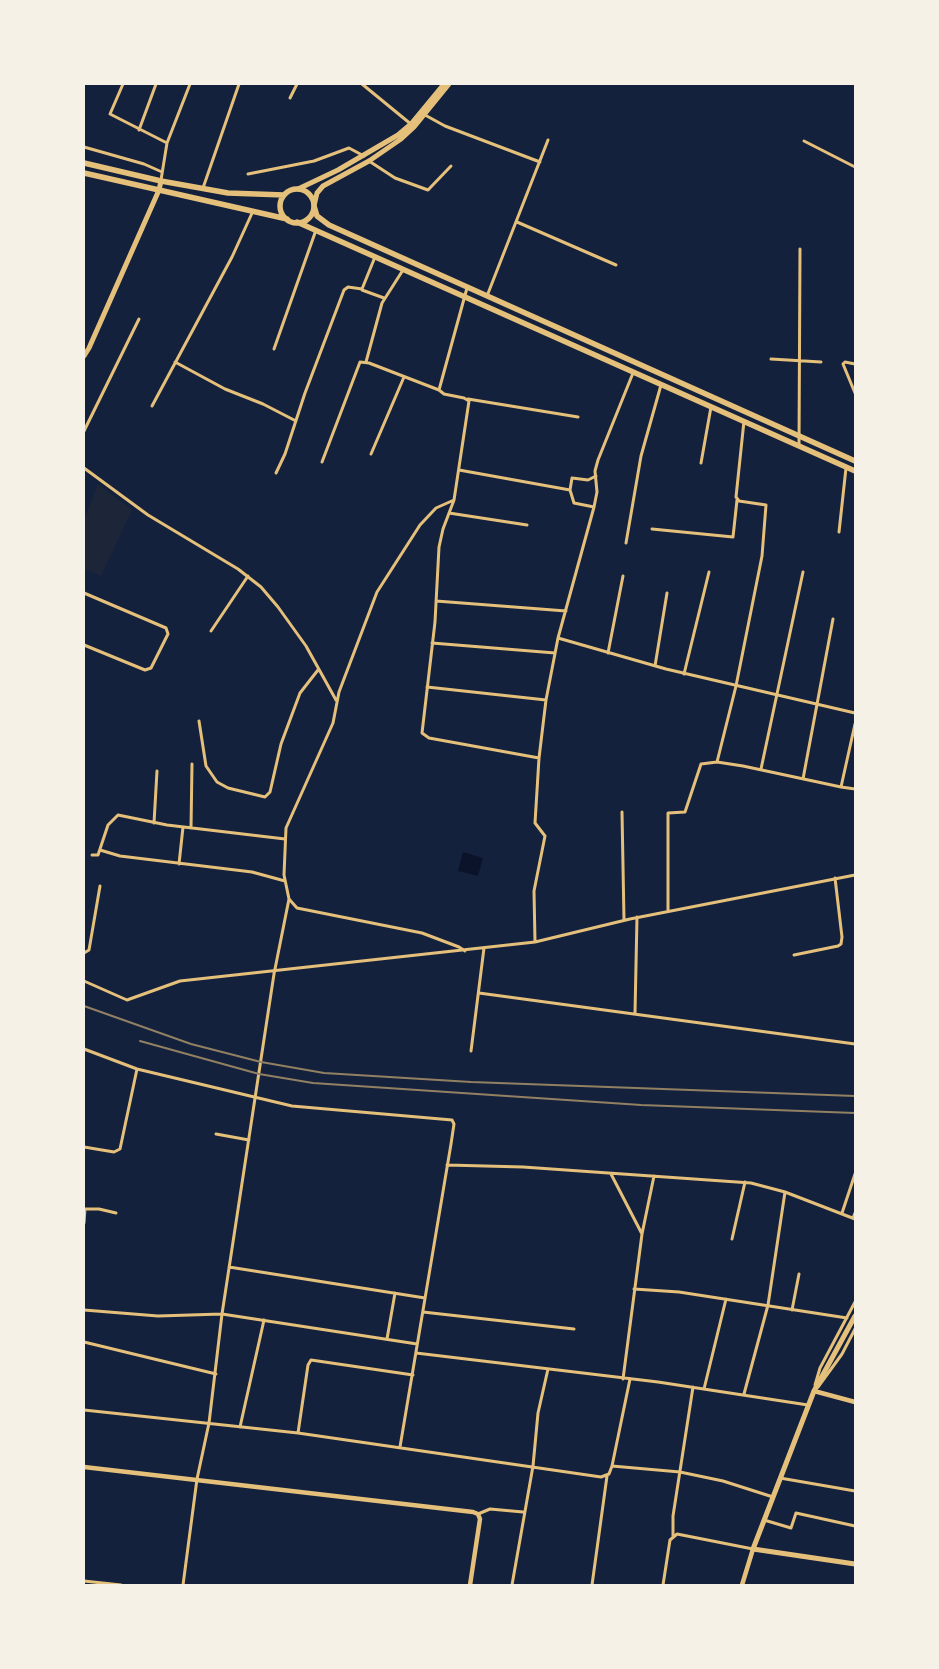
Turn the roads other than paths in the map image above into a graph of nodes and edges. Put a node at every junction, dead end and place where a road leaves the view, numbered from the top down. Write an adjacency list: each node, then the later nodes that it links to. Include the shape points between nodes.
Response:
1 (123, 84): 12 (street, via 110,114)
2 (156, 84): 12 (street)
3 (190, 84): 15 (street)
4 (238, 84): 27 (street)
5 (297, 84): 9 (street)
6 (362, 84): 11 (street)
7 (444, 84): 11 (main road)
8 (449, 84): 10 (main road)
9 (290, 98)
10 (424, 115): 11 (main road); 19 (street)
11 (412, 126): 17 (main road); 18 (main road, via 388,149)
12 (139, 130): 15 (street)
13 (548, 140): 19 (street)
14 (804, 141): 22 (street)
15 (167, 143): 23 (street)
16 (84, 147): 23 (street)
17 (364, 156): 25 (street, via 349,148 306,163); 28 (main road)
18 (369, 161): 21 (street, via 398,179 428,190); 31 (main road, via 323,186 317,193)
19 (540, 162): 35 (street)
20 (84, 163): 26 (highway)
21 (450, 166)
22 (855, 167)
23 (162, 172): 26 (street)
24 (84, 173): 29 (highway)
25 (248, 174)
26 (161, 181): 27 (highway); 29 (main road)
27 (203, 188): 30 (highway, via 228,193)
28 (298, 189): 30 (highway); 31 (highway, via 307,192)
29 (159, 190): 32 (highway); 48 (main road)
30 (284, 195): 33 (highway, via 280,205)
31 (314, 206): 34 (highway, via 307,220); 41 (highway, via 317,216 329,225)
32 (253, 210): 33 (highway); 51 (street, via 232,257)
33 (287, 219): 34 (highway)
34 (297, 222): 36 (highway)
35 (517, 222): 39 (street); 44 (street)
36 (316, 230): 38 (highway); 47 (street)
37 (800, 249): 50 (street)
38 (375, 257): 40 (highway); 42 (street)
39 (616, 265)
40 (403, 269): 43 (highway); 45 (street)
41 (467, 288): 43 (street); 44 (highway)
42 (362, 290): 45 (street); 64 (street, via 348,287 344,290)
43 (463, 297): 55 (highway); 58 (street)
44 (487, 297): 67 (highway)
45 (384, 298): 52 (street)
46 (139, 319): 66 (street)
47 (274, 349)
48 (84, 356)
49 (771, 359): 50 (street)
50 (801, 361): 53 (street); 67 (street)
51 (175, 362): 61 (street); 64 (street, via 225,390)
52 (366, 362): 56 (street); 71 (street, via 358,364)
53 (821, 362)
54 (855, 364): 59 (street, via 843,364)
55 (633, 373): 57 (highway); 78 (street, via 598,460)
56 (404, 377): 58 (street); 69 (street)
57 (662, 385): 62 (highway); 87 (street, via 639,464)
58 (439, 390): 60 (street)
59 (855, 393)
60 (467, 399): 63 (street); 75 (street, via 469,404)
61 (152, 406)
62 (711, 406): 65 (highway); 72 (street)
63 (578, 417)
64 (296, 421): 77 (street)
65 (744, 421): 68 (highway); 81 (street)
66 (84, 430)
67 (800, 436): 68 (street); 70 (highway)
68 (799, 446): 73 (highway)
69 (371, 454)
70 (854, 461)
71 (322, 462)
72 (701, 463)
73 (846, 467): 76 (highway); 86 (street)
74 (84, 468): 90 (street, via 148,514)
75 (459, 470): 79 (street); 80 (street)
76 (855, 471)
77 (276, 473)
78 (596, 476): 79 (street, via 588,480 572,478); 82 (street)
79 (570, 490): 82 (street, via 574,503)
80 (454, 500): 83 (street); 109 (street, via 436,508 420,525 379,587)
81 (737, 500): 85 (street, via 734,537); 106 (street, via 766,506 762,556)
82 (594, 506): 95 (street)
83 (449, 513): 84 (street); 94 (street, via 439,547)
84 (527, 526)
85 (652, 529)
86 (839, 532)
87 (626, 543)
88 (709, 572): 105 (street)
89 (803, 572): 108 (street)
90 (248, 576): 97 (street); 104 (street, via 278,607)
91 (623, 576): 102 (street)
92 (84, 593): 100 (street, via 166,628 168,634 151,668 144,670)
93 (667, 593): 103 (street)
94 (436, 601): 95 (street); 99 (street)
95 (566, 611): 98 (street)
96 (833, 618): 111 (street)
97 (211, 631)
98 (558, 638): 101 (street); 102 (street)
99 (432, 643): 101 (street); 107 (street)
100 (84, 645)
101 (555, 653): 110 (street)
102 (608, 653): 103 (street)
103 (655, 666): 105 (street)
104 (318, 670): 109 (street); 113 (street, via 300,693 281,744 270,792 265,798 217,782 206,766)
105 (684, 674): 106 (street)
106 (736, 686): 108 (street); 117 (street)
107 (427, 687): 110 (street); 116 (street, via 421,732 424,736)
108 (776, 696): 111 (street); 119 (street)
109 (336, 700): 128 (street, via 332,723 289,822)
110 (546, 700): 116 (street)
111 (816, 705): 112 (street); 121 (street)
112 (855, 713)
113 (199, 721)
114 (855, 724): 115 (street)
115 (853, 744): 122 (street)
116 (539, 758): 140 (street, via 535,823 545,836 534,891)
117 (717, 762): 119 (street); 137 (street, via 698,766 685,812 668,813)
118 (192, 764): 127 (street)
119 (761, 769): 121 (street)
120 (158, 771): 125 (street)
121 (803, 779): 122 (street)
122 (842, 787): 123 (street)
123 (855, 789)
124 (622, 812): 139 (street)
125 (154, 822): 126 (street); 129 (street, via 118,815 108,825)
126 (183, 827): 127 (street); 131 (street)
127 (191, 828): 128 (street)
128 (285, 839): 134 (street)
129 (100, 850): 130 (street, via 98,855); 131 (street)
130 (92, 855)
131 (179, 864): 134 (street, via 252,872)
132 (855, 875): 133 (street)
133 (835, 878): 137 (street); 144 (street, via 842,937 840,944)
134 (284, 880): 136 (street)
135 (100, 886): 143 (street, via 89,949)
136 (289, 899): 142 (street, via 297,908 422,933); 145 (street)
137 (668, 911): 138 (street)
138 (637, 917): 139 (street); 148 (street)
139 (624, 920): 140 (street)
140 (535, 942): 141 (street)
141 (484, 948): 142 (street); 147 (street)
142 (465, 951): 145 (street)
143 (84, 953)
144 (794, 955)
145 (275, 971): 146 (street, via 180,981 127,1000); 153 (street)
146 (84, 981)
147 (479, 993): 148 (street); 151 (street)
148 (635, 1013): 149 (street)
149 (855, 1044)
150 (84, 1049): 152 (street)
151 (471, 1051)
152 (137, 1069): 153 (street); 156 (street, via 120,1149 114,1152)
153 (256, 1098): 155 (street); 157 (street, via 292,1106 452,1120)
154 (216, 1134): 155 (street)
155 (249, 1140): 171 (street)
156 (84, 1147)
157 (447, 1165): 158 (street); 175 (street)
158 (611, 1173): 160 (street); 169 (street)
159 (855, 1174): 165 (street)
160 (654, 1176): 161 (street); 169 (street)
161 (745, 1182): 162 (street); 170 (street)
162 (785, 1192): 165 (street); 178 (street)
163 (84, 1208): 164 (street); 168 (street)
164 (116, 1213)
165 (842, 1213): 167 (street)
166 (855, 1213): 167 (street)
167 (854, 1219)
168 (84, 1223)
169 (642, 1234): 173 (street)
170 (732, 1239)
171 (229, 1267): 174 (street); 182 (street)
172 (799, 1274): 180 (street)
173 (634, 1289): 176 (street); 195 (street)
174 (395, 1293): 175 (street); 188 (street)
175 (425, 1298): 181 (street)
176 (726, 1299): 178 (street); 198 (street)
177 (855, 1302): 184 (street)
178 (768, 1305): 180 (street); 200 (street)
179 (84, 1310): 182 (street, via 158,1316)
180 (792, 1310): 184 (street)
181 (423, 1312): 187 (street); 190 (street)
182 (222, 1314): 185 (street); 193 (street)
183 (855, 1316): 199 (main road)
184 (847, 1318): 199 (street, via 820,1368)
185 (264, 1320): 188 (street); 205 (street)
186 (855, 1328): 199 (street, via 826,1379)
187 (574, 1329)
188 (387, 1339): 190 (street)
189 (84, 1342): 193 (street)
190 (417, 1344): 191 (street)
191 (416, 1354): 192 (street); 194 (street)
192 (548, 1369): 195 (street); 208 (street, via 538,1413)
193 (216, 1374): 204 (street)
194 (413, 1375): 206 (street, via 311,1360); 207 (street)
195 (623, 1379): 196 (street)
196 (630, 1379): 197 (street); 209 (street)
197 (693, 1387): 198 (street); 211 (street)
198 (704, 1389): 200 (street)
199 (814, 1391): 201 (street); 202 (main road)
200 (744, 1394): 202 (street)
201 (854, 1402)
202 (808, 1405): 213 (main road)
203 (84, 1410): 204 (street)
204 (209, 1423): 205 (street); 214 (street)
205 (240, 1426): 206 (street)
206 (298, 1433): 207 (street)
207 (400, 1446): 208 (street)
208 (533, 1466): 212 (street, via 601,1477); 217 (street)
209 (612, 1466): 211 (street); 212 (street)
210 (84, 1467): 214 (street)
211 (680, 1472): 216 (street, via 723,1480); 221 (street)
212 (608, 1475): 229 (street)
213 (780, 1478): 215 (street); 216 (main road)
214 (196, 1479): 218 (street); 226 (street)
215 (855, 1491)
216 (772, 1497): 219 (main road)
217 (523, 1512): 218 (street, via 490,1509); 228 (street)
218 (478, 1514): 227 (street, via 480,1519)
219 (764, 1520): 220 (street, via 791,1528 796,1513); 222 (main road)
220 (855, 1526)
221 (673, 1536): 222 (street, via 677,1534); 230 (street)
222 (753, 1549): 223 (main road); 231 (street)
223 (855, 1564)
224 (84, 1581): 225 (street)
225 (121, 1585)
226 (183, 1585)
227 (470, 1585)
228 (512, 1585)
229 (592, 1585)
230 (663, 1585)
231 (742, 1585)

